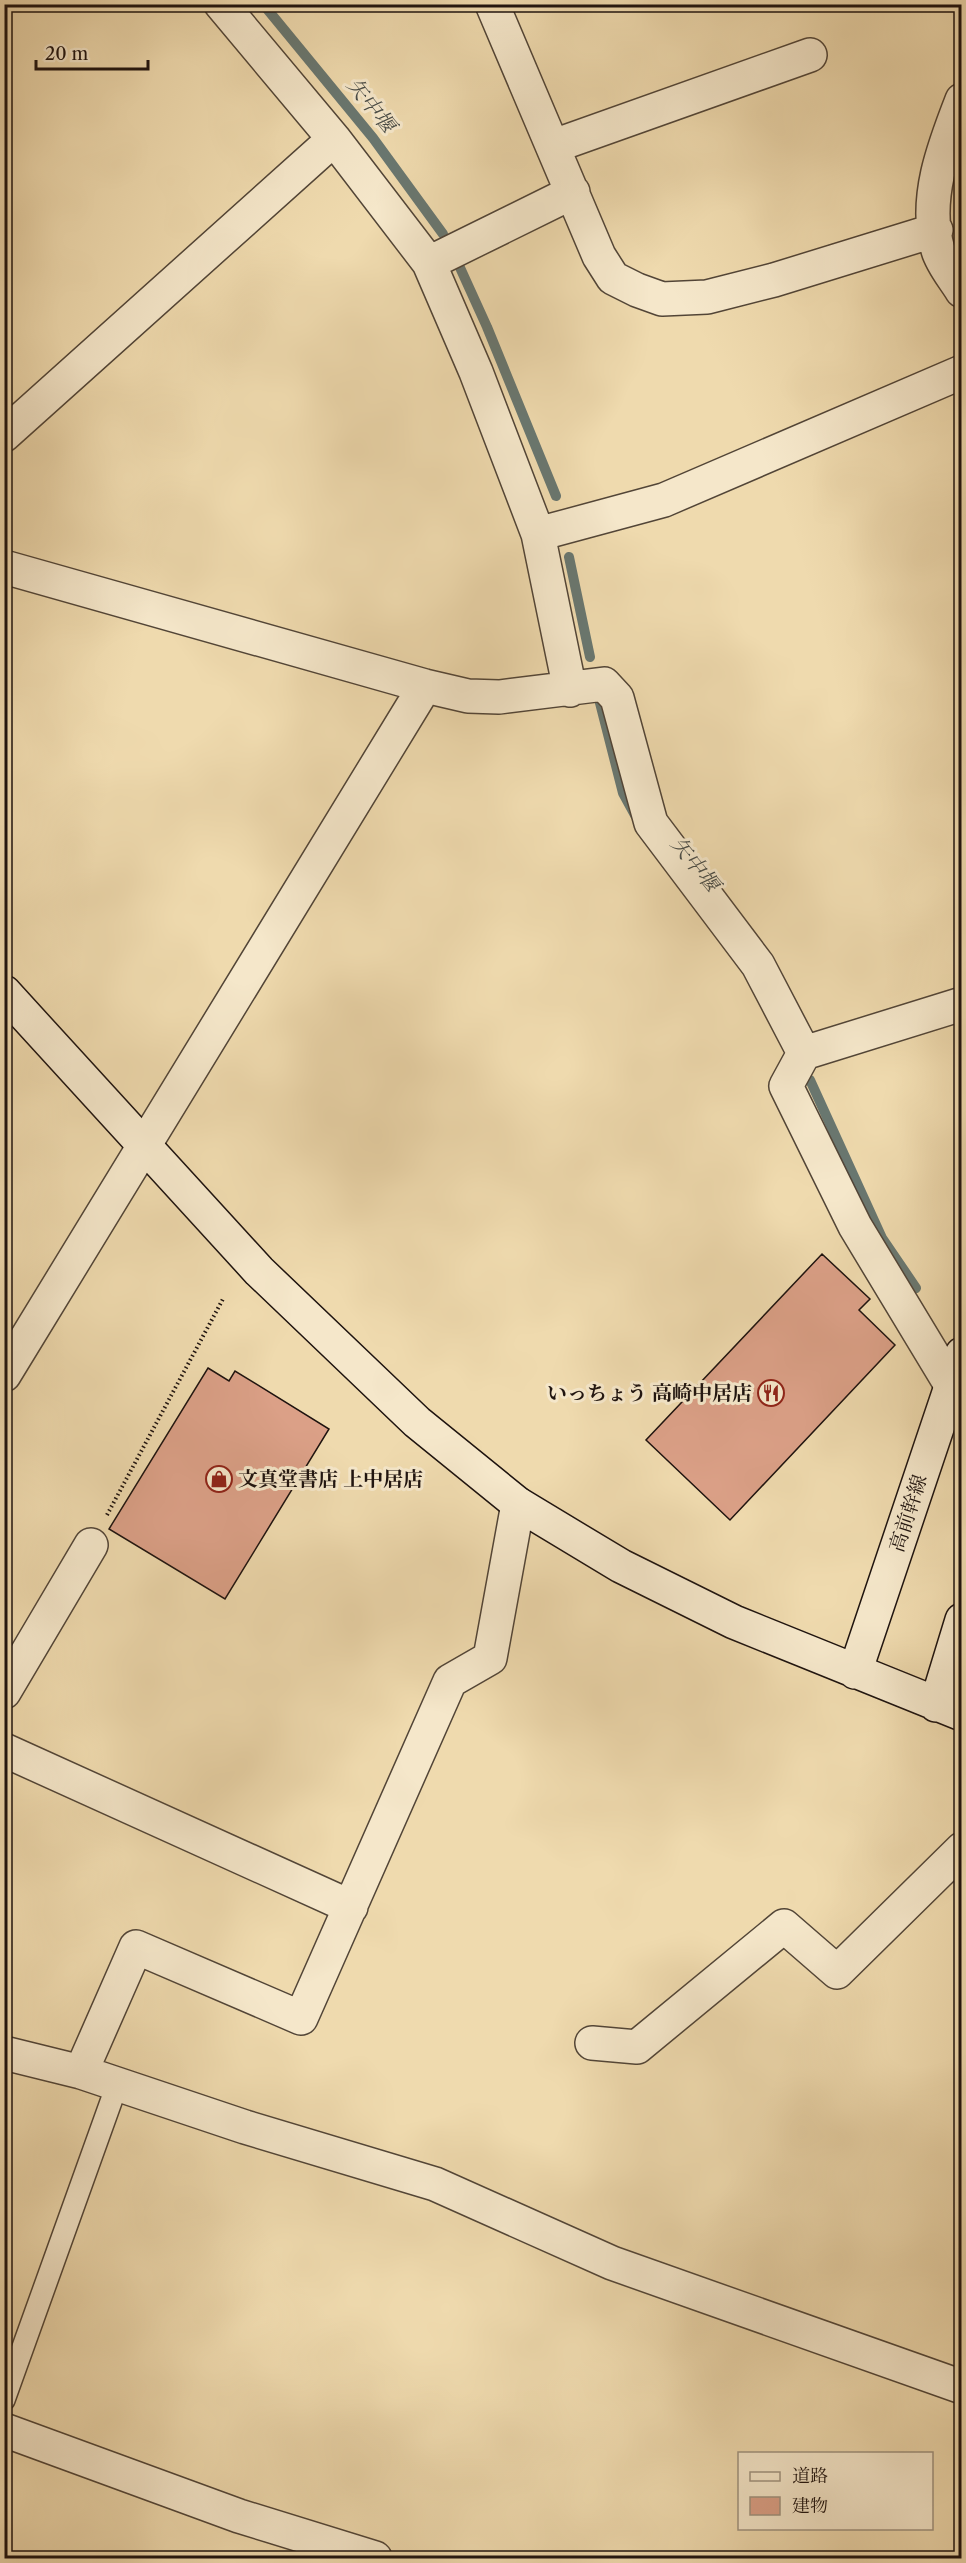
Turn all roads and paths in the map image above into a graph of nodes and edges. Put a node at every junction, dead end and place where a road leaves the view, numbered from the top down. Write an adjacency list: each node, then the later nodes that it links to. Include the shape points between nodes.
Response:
1 (221, 4): 5 (street)
2 (492, 4): 6 (street)
3 (810, 56): 6 (street)
4 (962, 100): 8 (street, via 941,154 933,207)
5 (334, 140): 9 (street); 12 (street)
6 (554, 146): 7 (street)
7 (573, 192): 8 (street, via 613,278 662,299 707,297); 9 (street)
8 (936, 231): 10 (street, via 938,251)
9 (429, 263): 13 (street)
10 (962, 291)
11 (962, 372): 13 (street, via 664,500)
12 (4, 435)
13 (538, 534): 16 (street)
14 (4, 567): 15 (street)
15 (425, 686): 16 (street, via 468,696 500,697); 20 (street)
16 (570, 690): 19 (street, via 604,684 617,698 651,823 758,965)
17 (4, 992): 20 (street)
18 (962, 1004): 19 (street)
19 (804, 1053): 24 (street, via 786,1086 793,1105 855,1226)
20 (145, 1146): 23 (street); 25 (street, via 259,1271 409,1414)
21 (223, 1299): 26 (path)
22 (962, 1354): 24 (street, 高前幹線)
23 (4, 1375)
24 (951, 1385): 28 (street, 高前幹線)
25 (518, 1504): 28 (street, via 621,1566 734,1622); 33 (street, via 490,1658 450,1681)
26 (91, 1545): 29 (street)
27 (962, 1620): 30 (street)
28 (855, 1672): 30 (street)
29 (4, 1692)
30 (949, 1709)
31 (4, 1750): 33 (street)
32 (962, 1849): 34 (street, via 837,1972 784,1926 637,2048)
33 (351, 1907): 36 (street, via 302,2018 136,1947)
34 (592, 2043)
35 (4, 2053): 36 (street)
36 (81, 2072): 37 (street)
37 (117, 2085): 38 (street, via 435,2184 612,2263); 39 (lane)
38 (962, 2387)
39 (4, 2400)
40 (4, 2430): 41 (street, via 239,2516)
41 (375, 2559)

